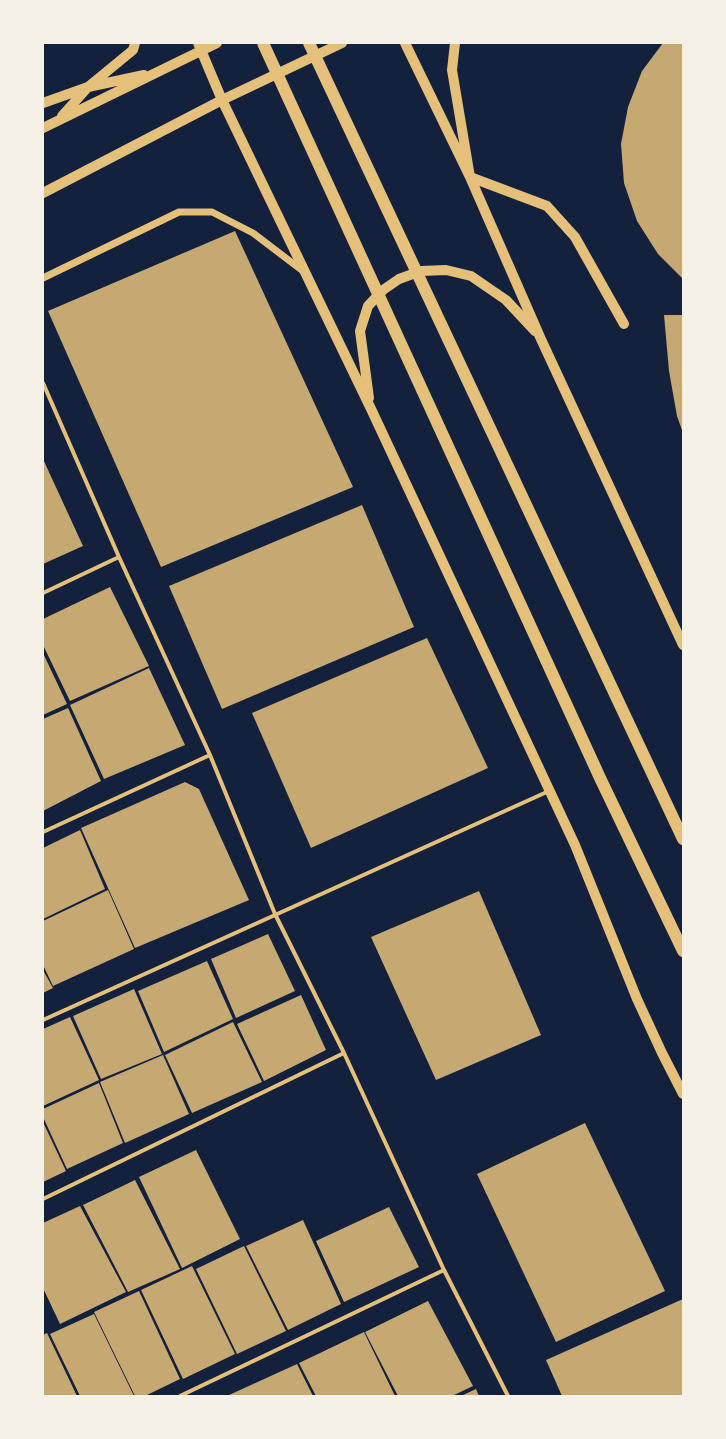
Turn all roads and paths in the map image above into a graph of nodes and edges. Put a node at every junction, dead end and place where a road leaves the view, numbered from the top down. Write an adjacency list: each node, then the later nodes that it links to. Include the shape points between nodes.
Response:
1 (135, 43): 10 (main road, via 133,50)
2 (217, 43): 8 (main road)
3 (264, 43): 31 (highway, via 598,772)
4 (309, 43): 29 (highway)
5 (342, 43): 11 (main road)
6 (405, 43): 15 (main road)
7 (455, 43): 15 (main road, via 452,70)
8 (200, 47): 9 (main road); 11 (main road)
9 (160, 71): 10 (main road); 13 (main road)
10 (88, 87): 12 (main road); 13 (main road)
11 (222, 100): 16 (main road); 17 (main road)
12 (43, 103)
13 (58, 121): 14 (main road)
14 (43, 128)
15 (470, 177): 19 (main road, via 547,206 575,237); 20 (main road)
16 (43, 193)
17 (303, 271): 18 (street, via 253,233 212,212 179,212); 22 (main road)
18 (43, 278)
19 (624, 324)
20 (540, 337): 22 (main road, via 506,300 471,276 446,270 421,271 399,279 368,306 360,331); 25 (main road)
21 (43, 383): 23 (street)
22 (372, 410): 27 (main road)
23 (119, 557): 24 (street); 26 (street)
24 (43, 593)
25 (683, 645)
26 (210, 755): 28 (street); 30 (street)
27 (549, 790): 30 (street); 34 (main road, via 575,845 637,999)
28 (43, 832)
29 (683, 839)
30 (275, 914): 32 (street); 33 (street)
31 (683, 951)
32 (43, 1020)
33 (344, 1053): 35 (street); 36 (street)
34 (683, 1094)
35 (43, 1199)
36 (444, 1270): 37 (street); 38 (street)
37 (180, 1396)
38 (508, 1396)

